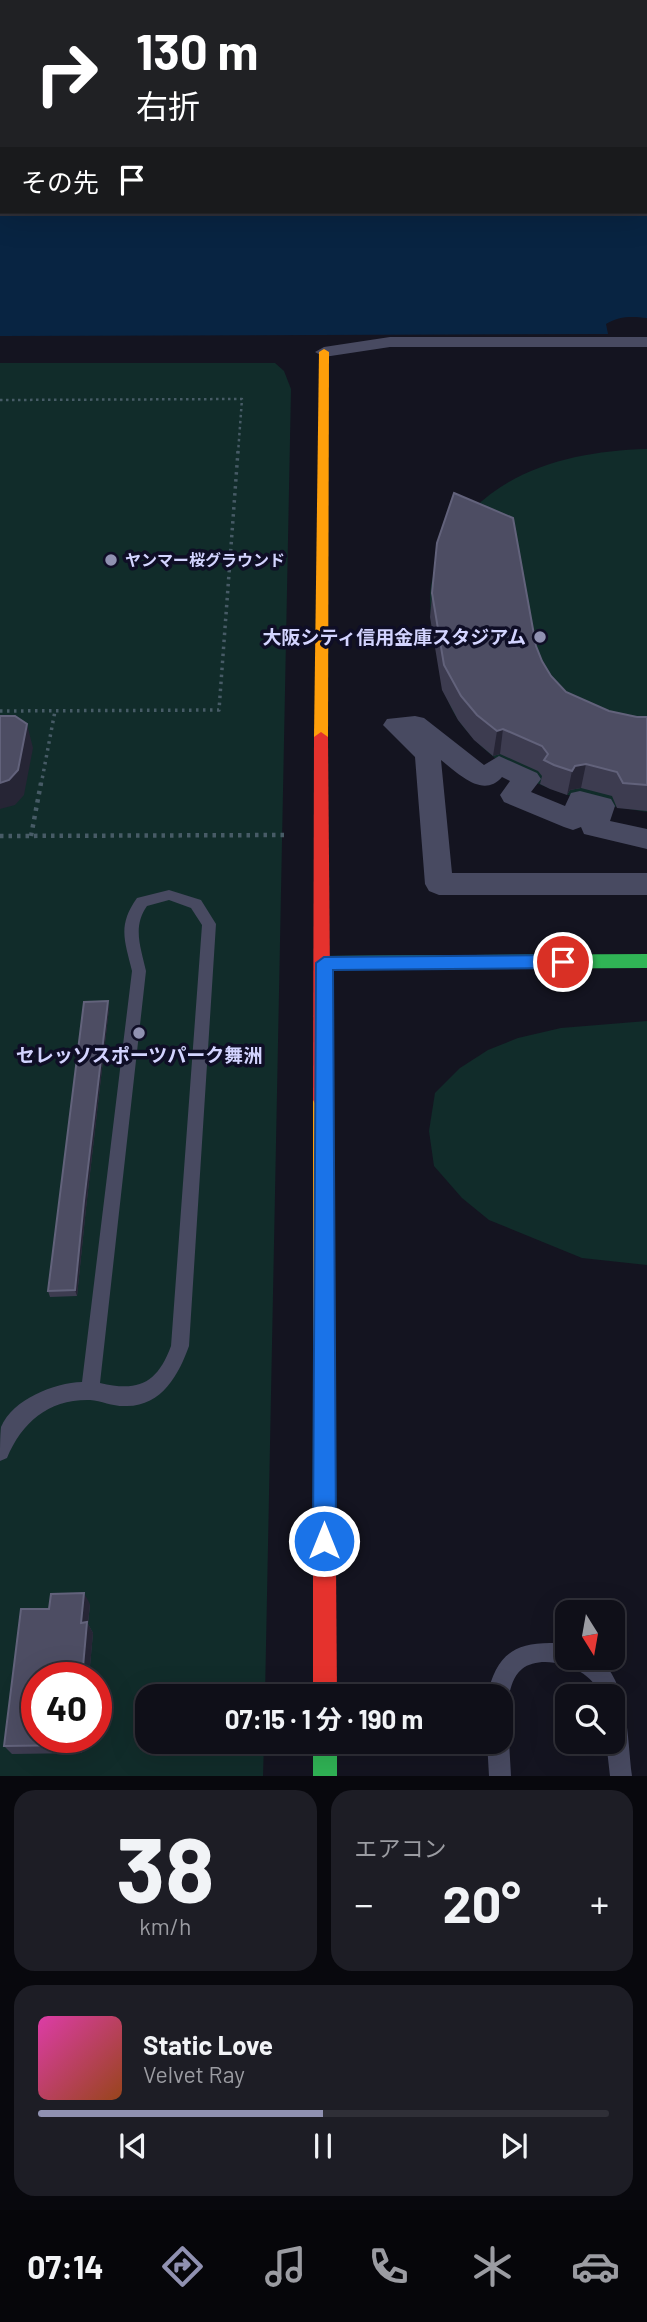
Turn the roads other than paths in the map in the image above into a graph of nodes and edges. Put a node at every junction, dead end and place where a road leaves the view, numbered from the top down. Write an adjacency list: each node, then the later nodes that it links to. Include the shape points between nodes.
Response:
1 (647, 342): 2 (street, via 390,342)
2 (324, 352): 6 (street)
3 (647, 839): 4 (street, via 594,828 602,806 580,800 572,820 537,805 513,794 528,779 499,765 486,779 415,724 396,725 428,754 439,884)
4 (647, 884)
5 (647, 961): 6 (street)
6 (324, 963): 11 (street)
7 (90, 1391): 7 (lane, via 139,971 128,935 129,922 142,902 169,895 196,904 209,924 180,1346 166,1378 150,1391 133,1398); 8 (lane, via 60,1394 34,1404 16,1422)
8 (0, 1451)
9 (555, 1653): 12 (lane, via 538,1651 513,1661)
10 (597, 1670): 13 (lane)
11 (325, 1684)
12 (500, 1684)
13 (607, 1684)
14 (325, 1754): 17 (street)
15 (499, 1754): 18 (lane)
16 (618, 1754): 19 (lane)
17 (326, 1776)
18 (500, 1776)
19 (621, 1776)

